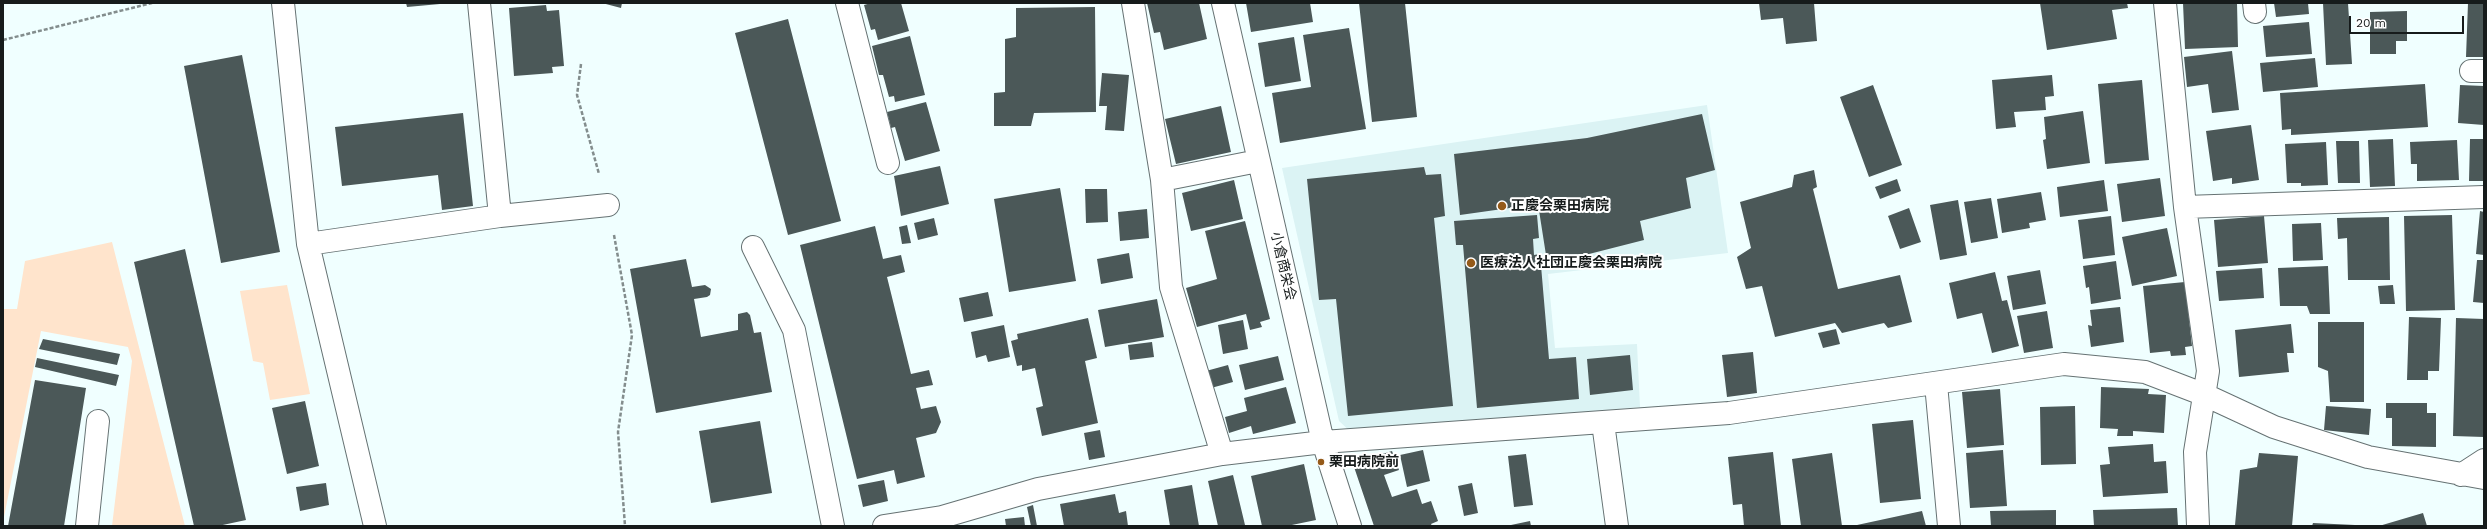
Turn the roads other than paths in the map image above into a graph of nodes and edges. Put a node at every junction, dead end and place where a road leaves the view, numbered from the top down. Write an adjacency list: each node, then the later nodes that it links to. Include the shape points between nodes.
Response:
1 (284, 3): 14 (street)
2 (479, 3): 13 (street)
3 (847, 3): 8 (street)
4 (1133, 3): 9 (street)
5 (1223, 3): 7 (street, 小倉商栄会)
6 (2165, 3): 12 (street)
7 (1258, 161): 9 (street); 20 (street, 小倉商栄会)
8 (888, 163)
9 (1162, 180): 21 (street, via 1171,286)
10 (2484, 197): 12 (street)
11 (608, 205): 13 (street)
12 (2185, 207): 17 (street, via 2208,371)
13 (500, 216): 14 (street)
14 (308, 244): 27 (street)
15 (753, 247): 28 (street, via 794,330)
16 (1936, 384): 17 (street, via 2064,364 2145,372); 19 (street, via 1729,413); 32 (street)
17 (2205, 396): 23 (street, via 2274,428 2361,455); 33 (street, via 2195,452)
18 (98, 421): 26 (street)
19 (1603, 423): 20 (street); 31 (street)
20 (1324, 442): 21 (street); 30 (street, 小倉商栄会)
21 (1222, 454): 25 (street, via 1038,489)
22 (2484, 460): 23 (street)
23 (2462, 475): 24 (street)
24 (2484, 478)
25 (943, 522): 29 (street)
26 (87, 526)
27 (375, 526)
28 (833, 526)
29 (884, 526)
30 (1350, 526)
31 (1617, 526)
32 (1949, 526)
33 (2198, 526)

